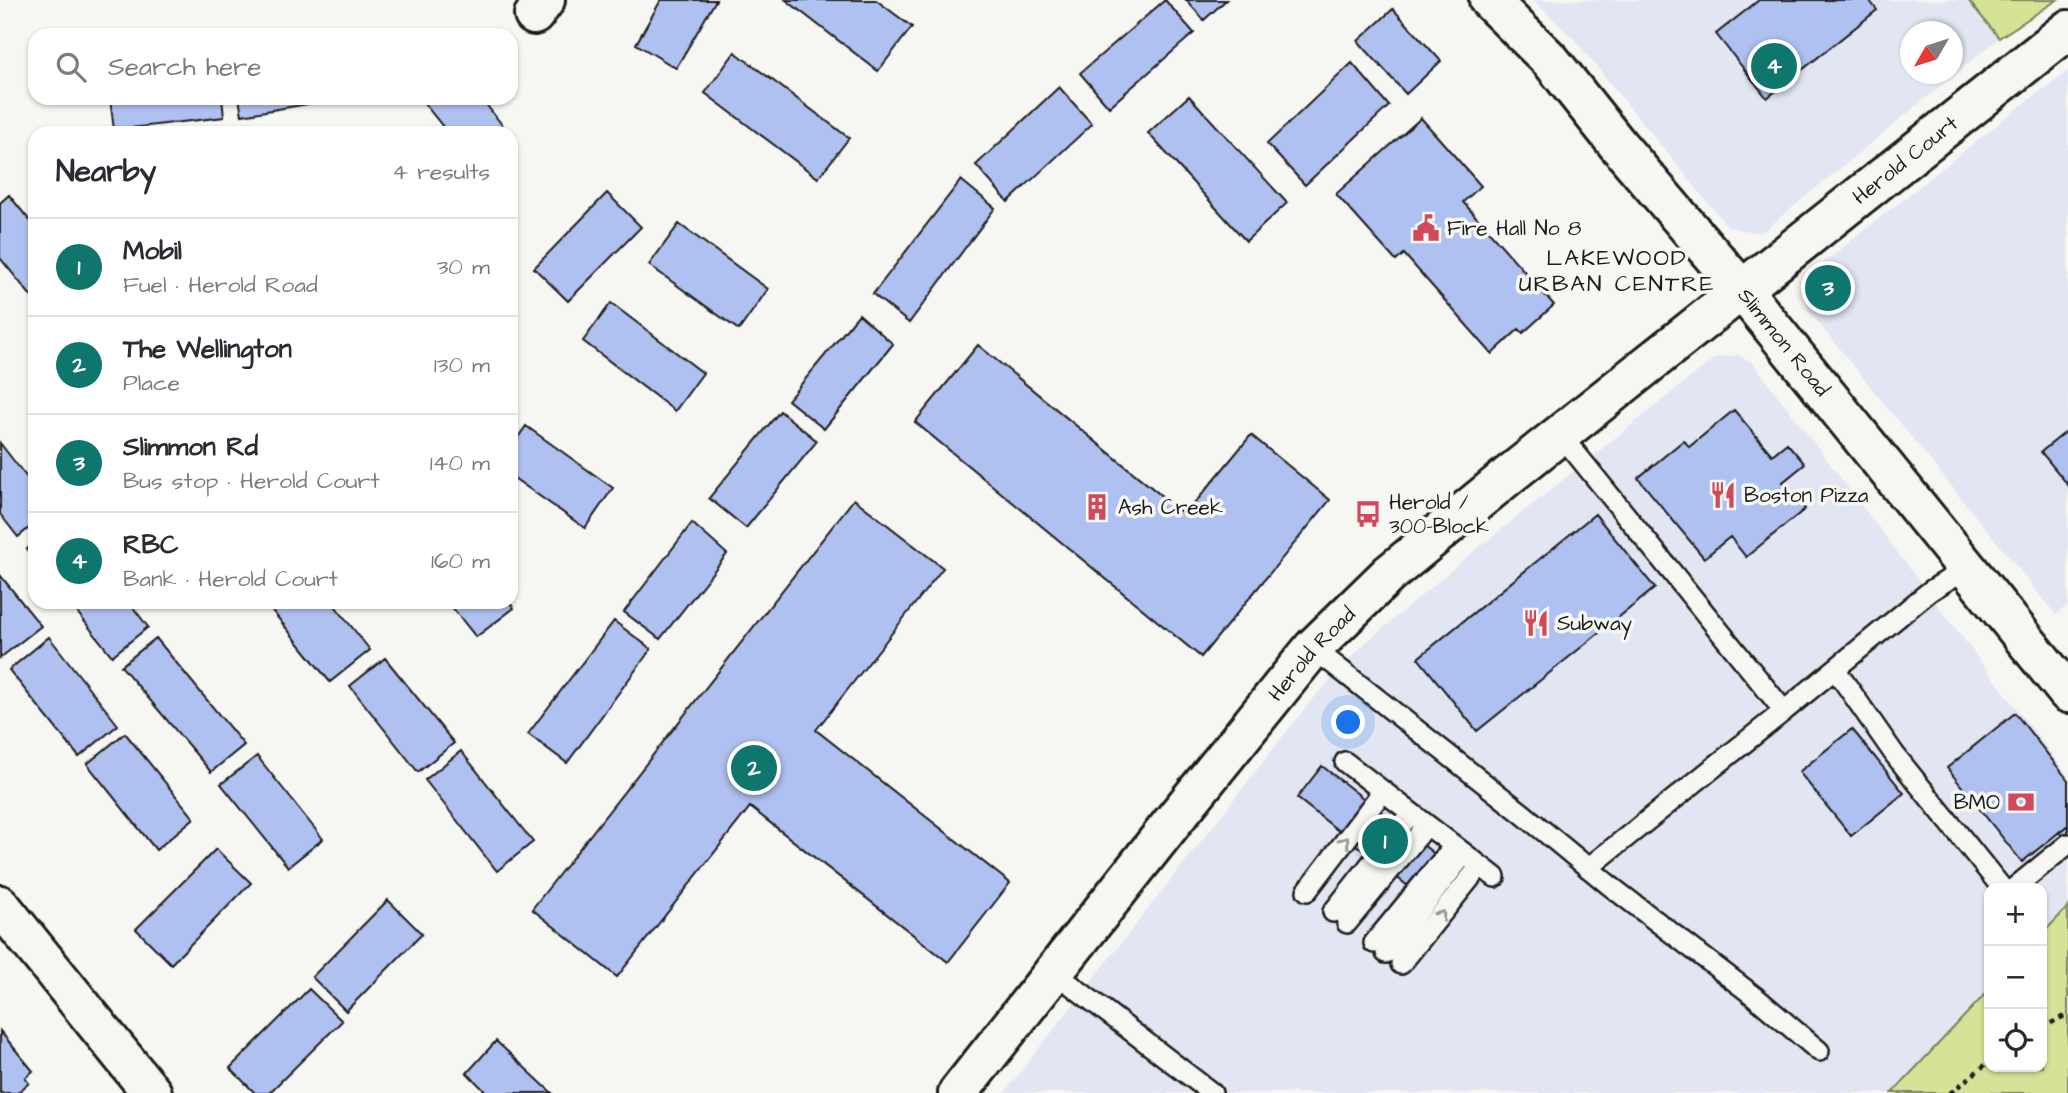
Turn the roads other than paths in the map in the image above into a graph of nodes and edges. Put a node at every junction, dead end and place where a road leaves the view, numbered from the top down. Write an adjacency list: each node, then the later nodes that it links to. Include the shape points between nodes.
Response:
1 (1489, 0): 3 (street, Slimmon Road, via 1551,61)
2 (2068, 30): 3 (street, Herold Court)
3 (1742, 290): 4 (street, Herold Road); 5 (street, Slimmon Road)
4 (1561, 435): 6 (street, Herold Road, via 1389,574); 9 (lane)
5 (1966, 568): 7 (lane); 8 (street, Slimmon Road)
6 (1313, 648): 16 (lane); 21 (street, Herold Road)
7 (1835, 669): 9 (lane); 17 (lane, via 1895,755)
8 (2068, 693)
9 (1784, 711): 16 (lane)
10 (1345, 762): 11 (lane)
11 (1383, 791): 12 (lane); 19 (lane, one-way to 11)
12 (1406, 809): 13 (lane); 13 (lane, via 1340,917)
13 (1432, 829): 15 (lane)
14 (2068, 844): 18 (lane)
15 (1459, 850): 15 (lane, one-way to 15, via 1387,953 1488,872)
16 (1588, 868): 22 (lane)
17 (1998, 883)
18 (2020, 883)
19 (1307, 891)
20 (0, 905): 23 (street)
21 (1053, 971): 24 (street, Herold Road); 25 (lane)
22 (1819, 1051)
23 (152, 1093)
24 (958, 1093)
25 (1212, 1093)

